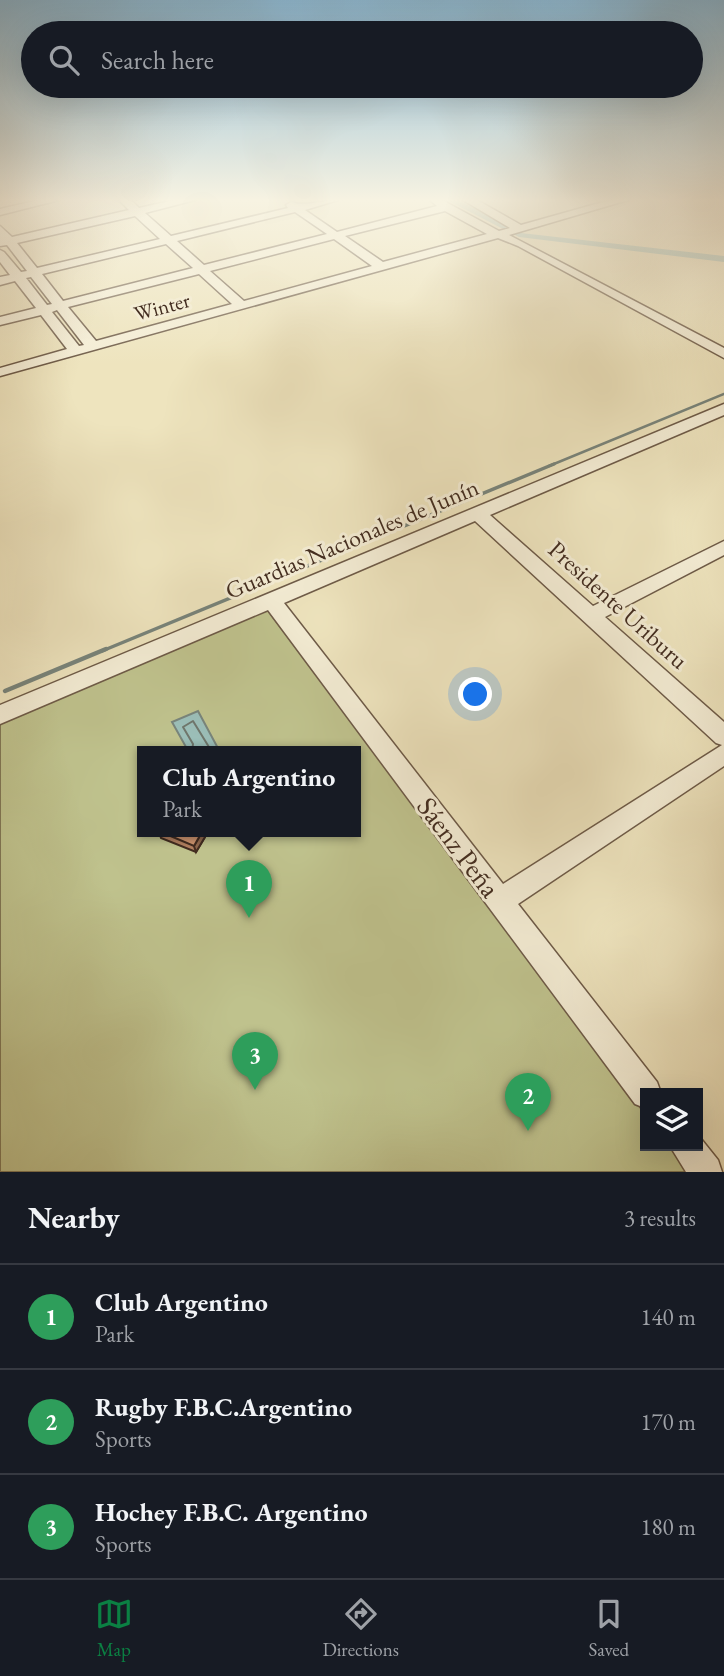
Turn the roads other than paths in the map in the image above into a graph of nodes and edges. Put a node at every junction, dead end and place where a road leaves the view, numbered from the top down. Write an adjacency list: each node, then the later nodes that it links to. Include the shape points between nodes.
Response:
1 (0, 254): 12 (street)
2 (16, 255): 11 (street)
3 (107, 255): 11 (street)
4 (193, 255): 10 (street)
5 (261, 255): 10 (street)
6 (364, 255): 9 (street)
7 (414, 255): 9 (street, Winter)
8 (542, 255): 20 (street)
9 (378, 264): 14 (street, Winter)
10 (208, 268): 14 (street); 15 (street)
11 (33, 273): 12 (street); 15 (street)
12 (16, 277): 13 (street); 16 (street)
13 (0, 281)
14 (246, 300): 18 (street, Winter)
15 (60, 306): 16 (street); 18 (street)
16 (43, 311): 17 (street); 19 (street)
17 (0, 321)
18 (90, 343): 19 (street, Winter)
19 (74, 347): 21 (street, Winter); 22 (street, Winter)
20 (724, 354)
21 (0, 363)
22 (0, 372)
23 (724, 409): 24 (street, Guardias Nacionales de Junín)
24 (477, 513): 26 (street, Guardias Nacionales de Junín); 27 (street, Presidente Uriburu)
25 (724, 547): 27 (street)
26 (271, 600): 28 (street, Guardias Nacionales de Junín); 31 (street, Sáenz Peña)
27 (591, 616): 29 (street, Presidente Uriburu)
28 (0, 715)
29 (724, 736)
30 (724, 754): 31 (street)
31 (500, 901): 32 (street, Sáenz Peña)
32 (642, 1088)
33 (690, 1151): 34 (street)
34 (706, 1172)

